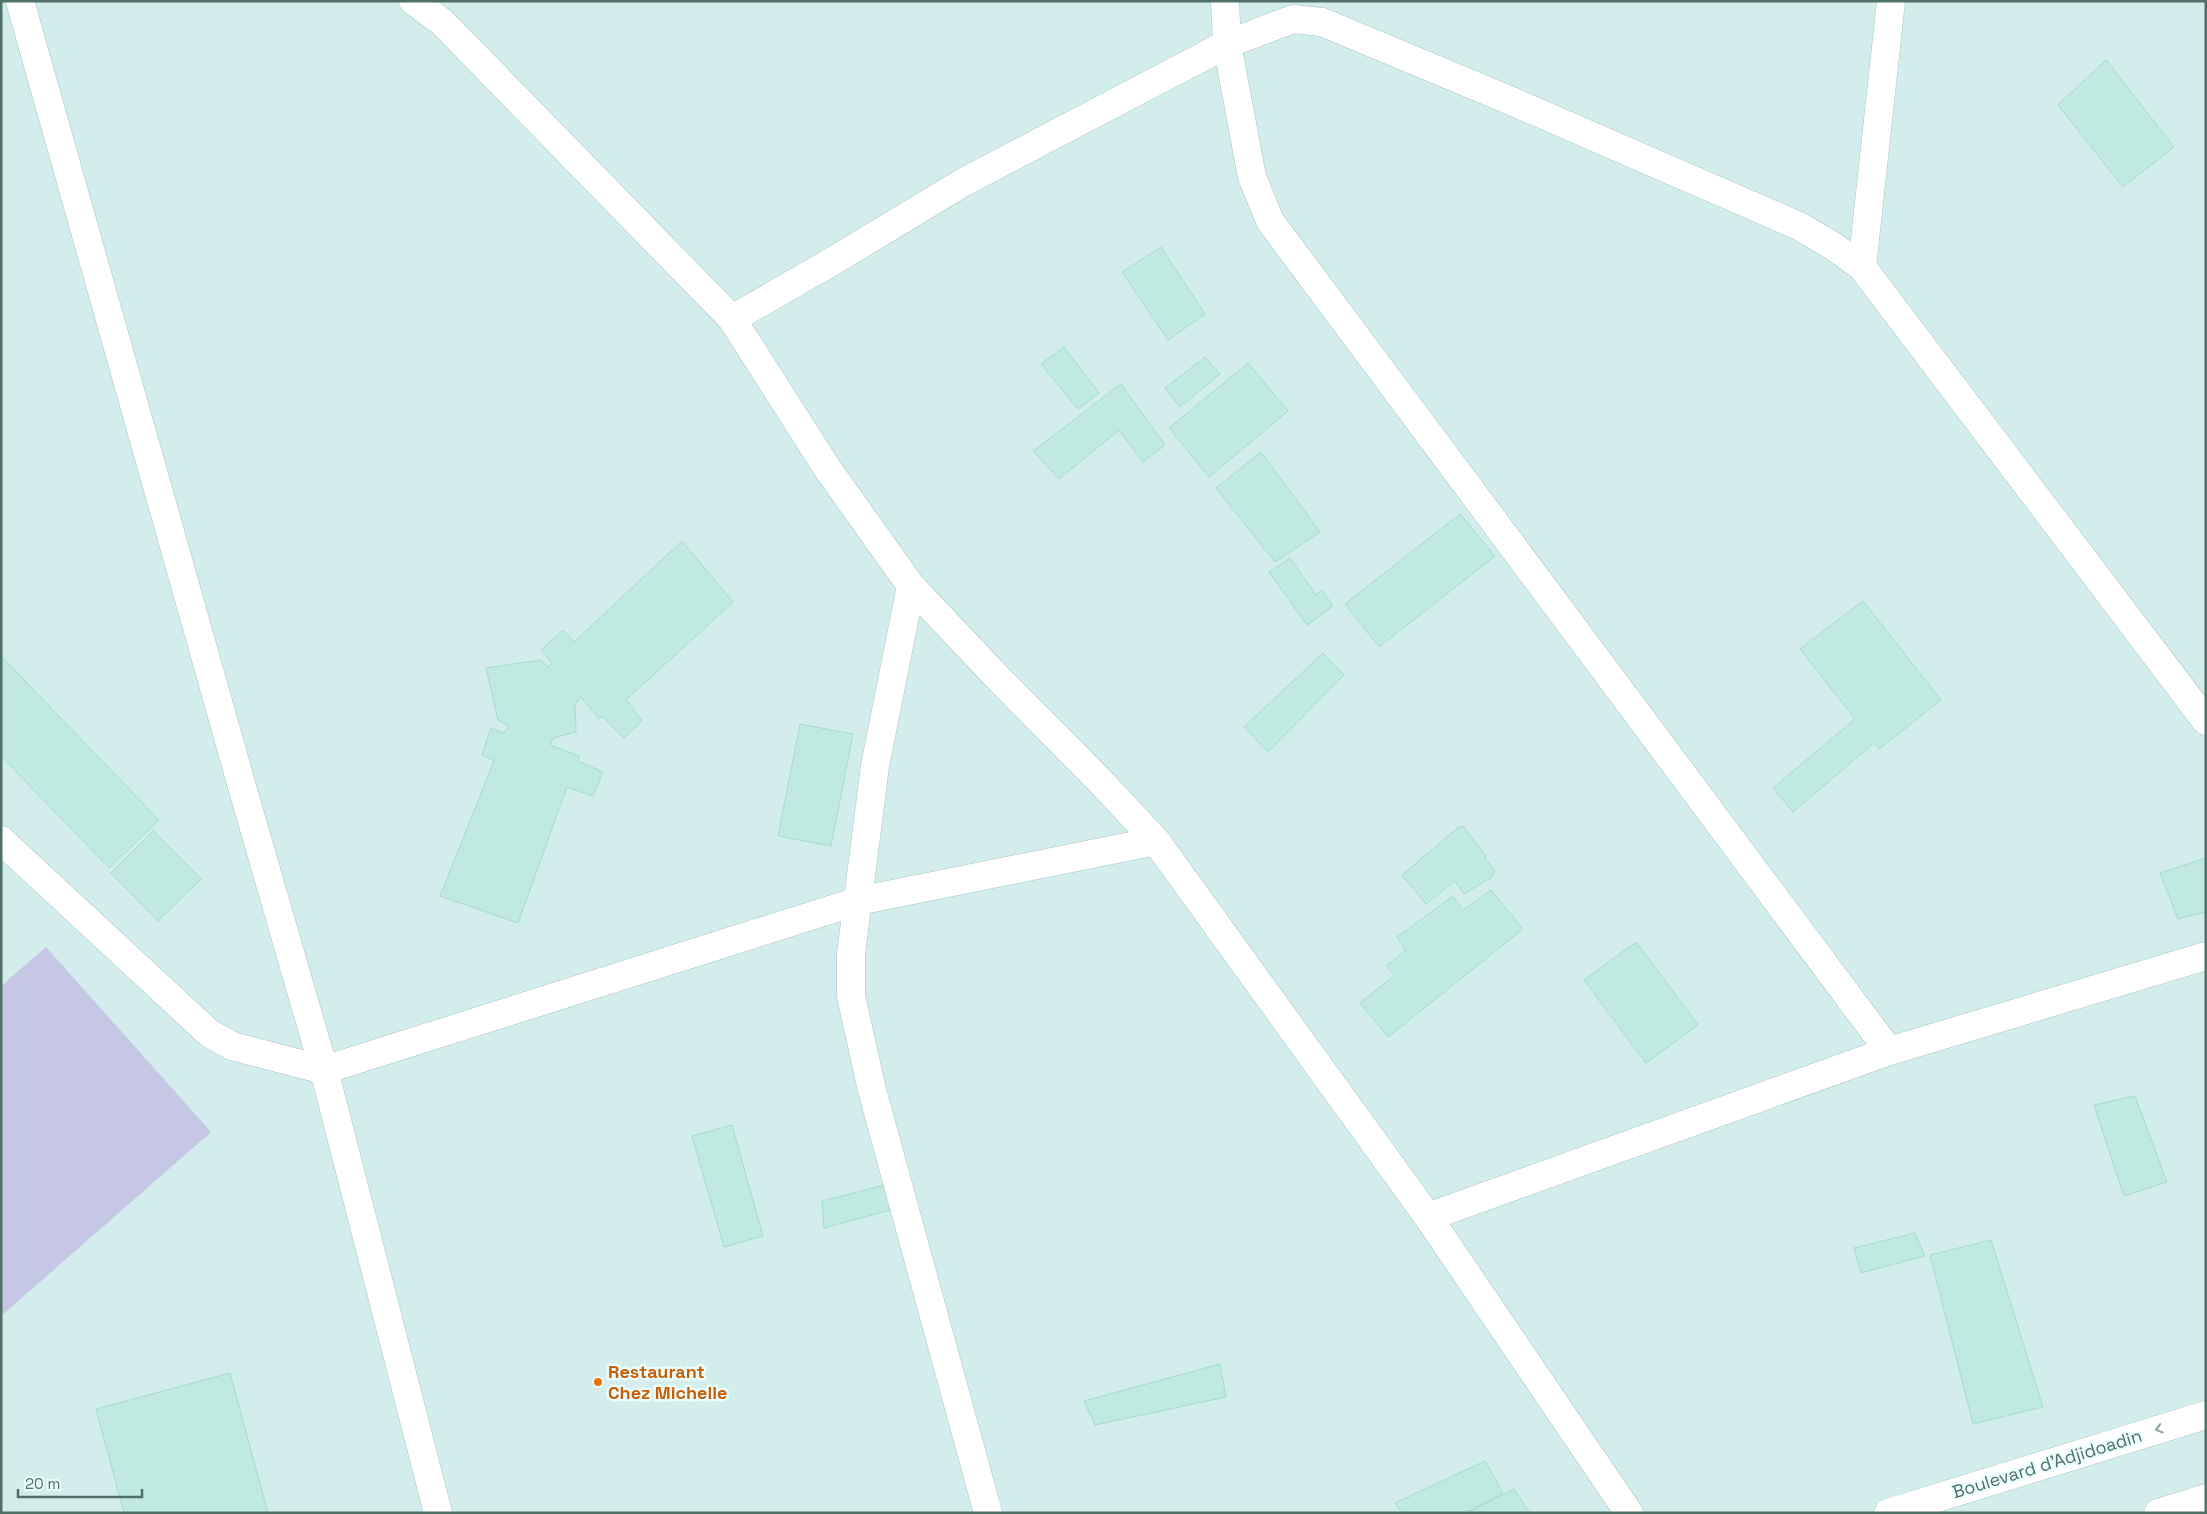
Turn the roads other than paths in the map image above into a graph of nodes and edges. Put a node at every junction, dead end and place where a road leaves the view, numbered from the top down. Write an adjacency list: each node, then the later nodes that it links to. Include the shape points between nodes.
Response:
1 (20, 1): 15 (street)
2 (413, 1): 7 (street, via 442,22)
3 (1225, 1): 5 (street)
4 (1890, 1): 6 (street)
5 (1227, 44): 6 (street, via 1293,19 1322,22 1799,226); 7 (street, via 962,183); 14 (street, via 1252,177 1270,221)
6 (1862, 267): 9 (street)
7 (732, 319): 8 (street, via 827,468)
8 (910, 586): 11 (street); 12 (street, via 875,766)
9 (2206, 721)
10 (1, 840): 15 (street, via 209,1033 232,1046)
11 (1156, 841): 12 (street); 16 (street)
12 (858, 901): 15 (street); 20 (street, via 851,954 851,996 872,1090)
13 (2206, 956): 14 (street)
14 (1889, 1051): 16 (street)
15 (324, 1070): 19 (street)
16 (1428, 1217): 21 (street)
17 (2206, 1415): 22 (street, Boulevard d'Adjidoadin, one-way to 22)
18 (2206, 1498): 23 (street)
19 (438, 1513)
20 (988, 1513)
21 (1629, 1513)
22 (1888, 1513)
23 (2158, 1513)

